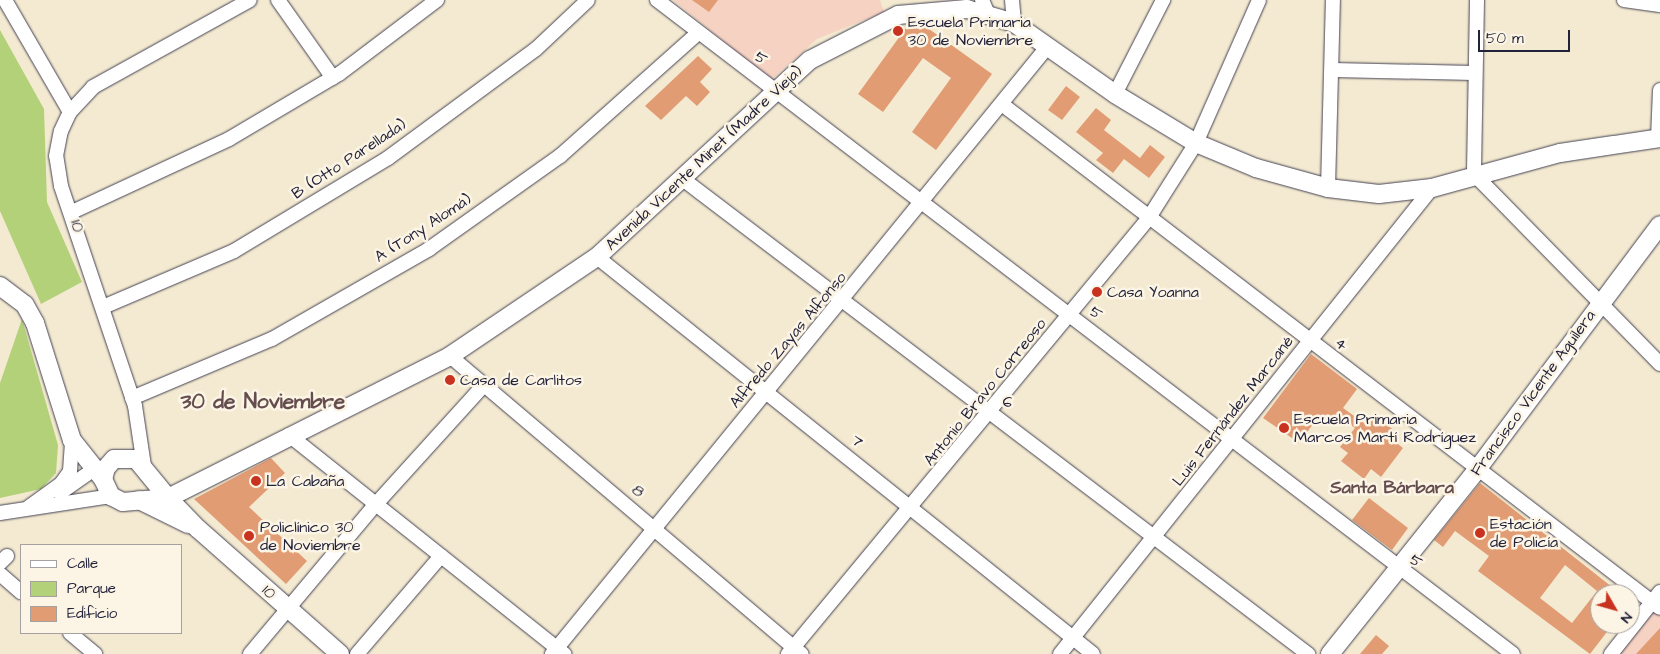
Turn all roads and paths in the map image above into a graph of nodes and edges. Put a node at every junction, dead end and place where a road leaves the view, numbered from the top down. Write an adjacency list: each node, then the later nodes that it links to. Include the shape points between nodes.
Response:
1 (5, 0): 25 (street)
2 (250, 0): 25 (street, via 93,87)
3 (278, 0): 20 (street)
4 (437, 0): 20 (street)
5 (588, 0): 40 (street, B (Otto Parellada), via 536,49 388,158 234,251)
6 (657, 0): 16 (street, 5)
7 (1012, 0): 15 (street)
8 (1163, 0): 23 (street)
9 (1259, 0): 27 (street)
10 (1333, 0): 18 (street)
11 (1477, 0): 19 (street)
12 (1624, 0): 13 (street)
13 (1660, 5)
14 (984, 6): 15 (main road, Avenida Vicente Minet (Madre Vieja)); 21 (main road, Avenida Vicente Minet (Madre Vieja), via 898,15 810,60)
15 (1014, 23): 17 (main road, Avenida Vicente Minet (Madre Vieja))
16 (698, 33): 21 (street, 5); 47 (street, A (Tony Alomá), via 560,156 429,249 272,339)
17 (1048, 46): 23 (main road, Avenida Vicente Minet (Madre Vieja)); 24 (street, Alfredo Zayas Alfonso)
18 (1334, 70): 19 (street); 30 (street)
19 (1473, 73): 28 (street)
20 (333, 78): 33 (street, via 229,139)
21 (774, 90): 29 (main road, Avenida Vicente Minet (Madre Vieja)); 32 (street, 5)
22 (1660, 90): 26 (street)
23 (1115, 94): 27 (main road, Avenida Vicente Minet (Madre Vieja))
24 (1003, 105): 32 (street, Alfredo Zayas Alfonso); 34 (street, 4)
25 (70, 112): 33 (street, 10, via 56,156)
26 (1659, 138): 28 (main road, Avenida Vicente Minet (Madre Vieja), via 1560,153)
27 (1196, 143): 30 (main road, Avenida Vicente Minet (Madre Vieja), via 1256,168); 34 (street, Antonio Bravo Correoso)
28 (1474, 174): 31 (main road, Avenida Vicente Minet (Madre Vieja)); 39 (street)
29 (684, 180): 36 (main road, Avenida Vicente Minet (Madre Vieja)); 38 (street, 6)
30 (1328, 188): 31 (main road, Avenida Vicente Minet (Madre Vieja), via 1379,194)
31 (1432, 188): 42 (street, Luis Fernández Marcané)
32 (923, 203): 38 (street, Alfredo Zayas Alfonso); 41 (street, 5)
33 (72, 212): 40 (street, 10)
34 (1148, 219): 41 (street, Antonio Bravo Correoso); 42 (street, 4)
35 (1660, 225): 39 (main road, Francisco Vicente Aguilera)
36 (597, 257): 43 (main road, Avenida Vicente Minet (Madre Vieja)); 46 (street, 7)
37 (0, 286): 51 (main road, via 25,305 35,323)
38 (844, 300): 46 (street, Alfredo Zayas Alfonso); 48 (street, 6)
39 (1601, 300): 44 (street); 54 (main road, Francisco Vicente Aguilera)
40 (103, 307): 47 (street, 10)
41 (1071, 316): 48 (street, Antonio Bravo Correoso); 50 (street, 5)
42 (1308, 342): 50 (street, Luis Fernández Marcané); 54 (street, 4)
43 (450, 356): 45 (street, 8); 49 (main road, Avenida Vicente Minet (Madre Vieja))
44 (1660, 364)
45 (484, 385): 59 (street); 64 (street, 8)
46 (768, 392): 62 (street, 7); 64 (street, Alfredo Zayas Alfonso)
47 (132, 398): 53 (street, 10)
48 (991, 411): 62 (street, Antonio Bravo Correoso); 66 (street, 6)
49 (289, 435): 57 (main road, Avenida Vicente Minet (Madre Vieja)); 59 (street)
50 (1233, 442): 66 (street, Luis Fernández Marcané); 68 (street, 5)
51 (76, 446): 52 (main road); 55 (main road); 61 (street, via 70,471 61,484)
52 (114, 459): 53 (main road, via 130,458); 55 (main road)
53 (144, 466): 57 (main road, 10); 58 (main road, 10, via 148,478)
54 (1476, 471): 68 (main road, Francisco Vicente Aguilera); 71 (street, 4)
55 (97, 475): 56 (main road); 60 (street)
56 (110, 496): 58 (main road, 10, via 123,502); 60 (street)
57 (168, 498): 58 (main road); 65 (main road, 10)
58 (136, 499): 65 (main road, 10)
59 (376, 504): 67 (street); 72 (street)
60 (41, 506): 61 (street)
61 (26, 509): 63 (street)
62 (913, 509): 74 (street, 7); 76 (street, Antonio Bravo Correoso)
63 (0, 513)
64 (655, 528): 75 (street, Alfredo Zayas Alfonso); 76 (street, 8)
65 (198, 529): 72 (main road, 10)
66 (1157, 538): 74 (street, Luis Fernández Marcané); 83 (street, 6)
67 (441, 556): 75 (street); 80 (street)
68 (1399, 570): 84 (main road, Francisco Vicente Aguilera); 85 (street, 5)
69 (0, 574): 70 (street)
70 (20, 591)
71 (1657, 600): 86 (street)
72 (288, 610): 78 (street); 79 (main road, 10)
73 (71, 634): 77 (street)
74 (1074, 638): 81 (street, Luis Fernández Marcané); 82 (street, 7)
75 (558, 652)
76 (795, 652)
77 (96, 654)
78 (250, 654)
79 (340, 654)
80 (357, 654)
81 (1060, 654)
82 (1093, 654)
83 (1308, 654)
84 (1330, 654)
85 (1513, 654)
86 (1611, 654)

